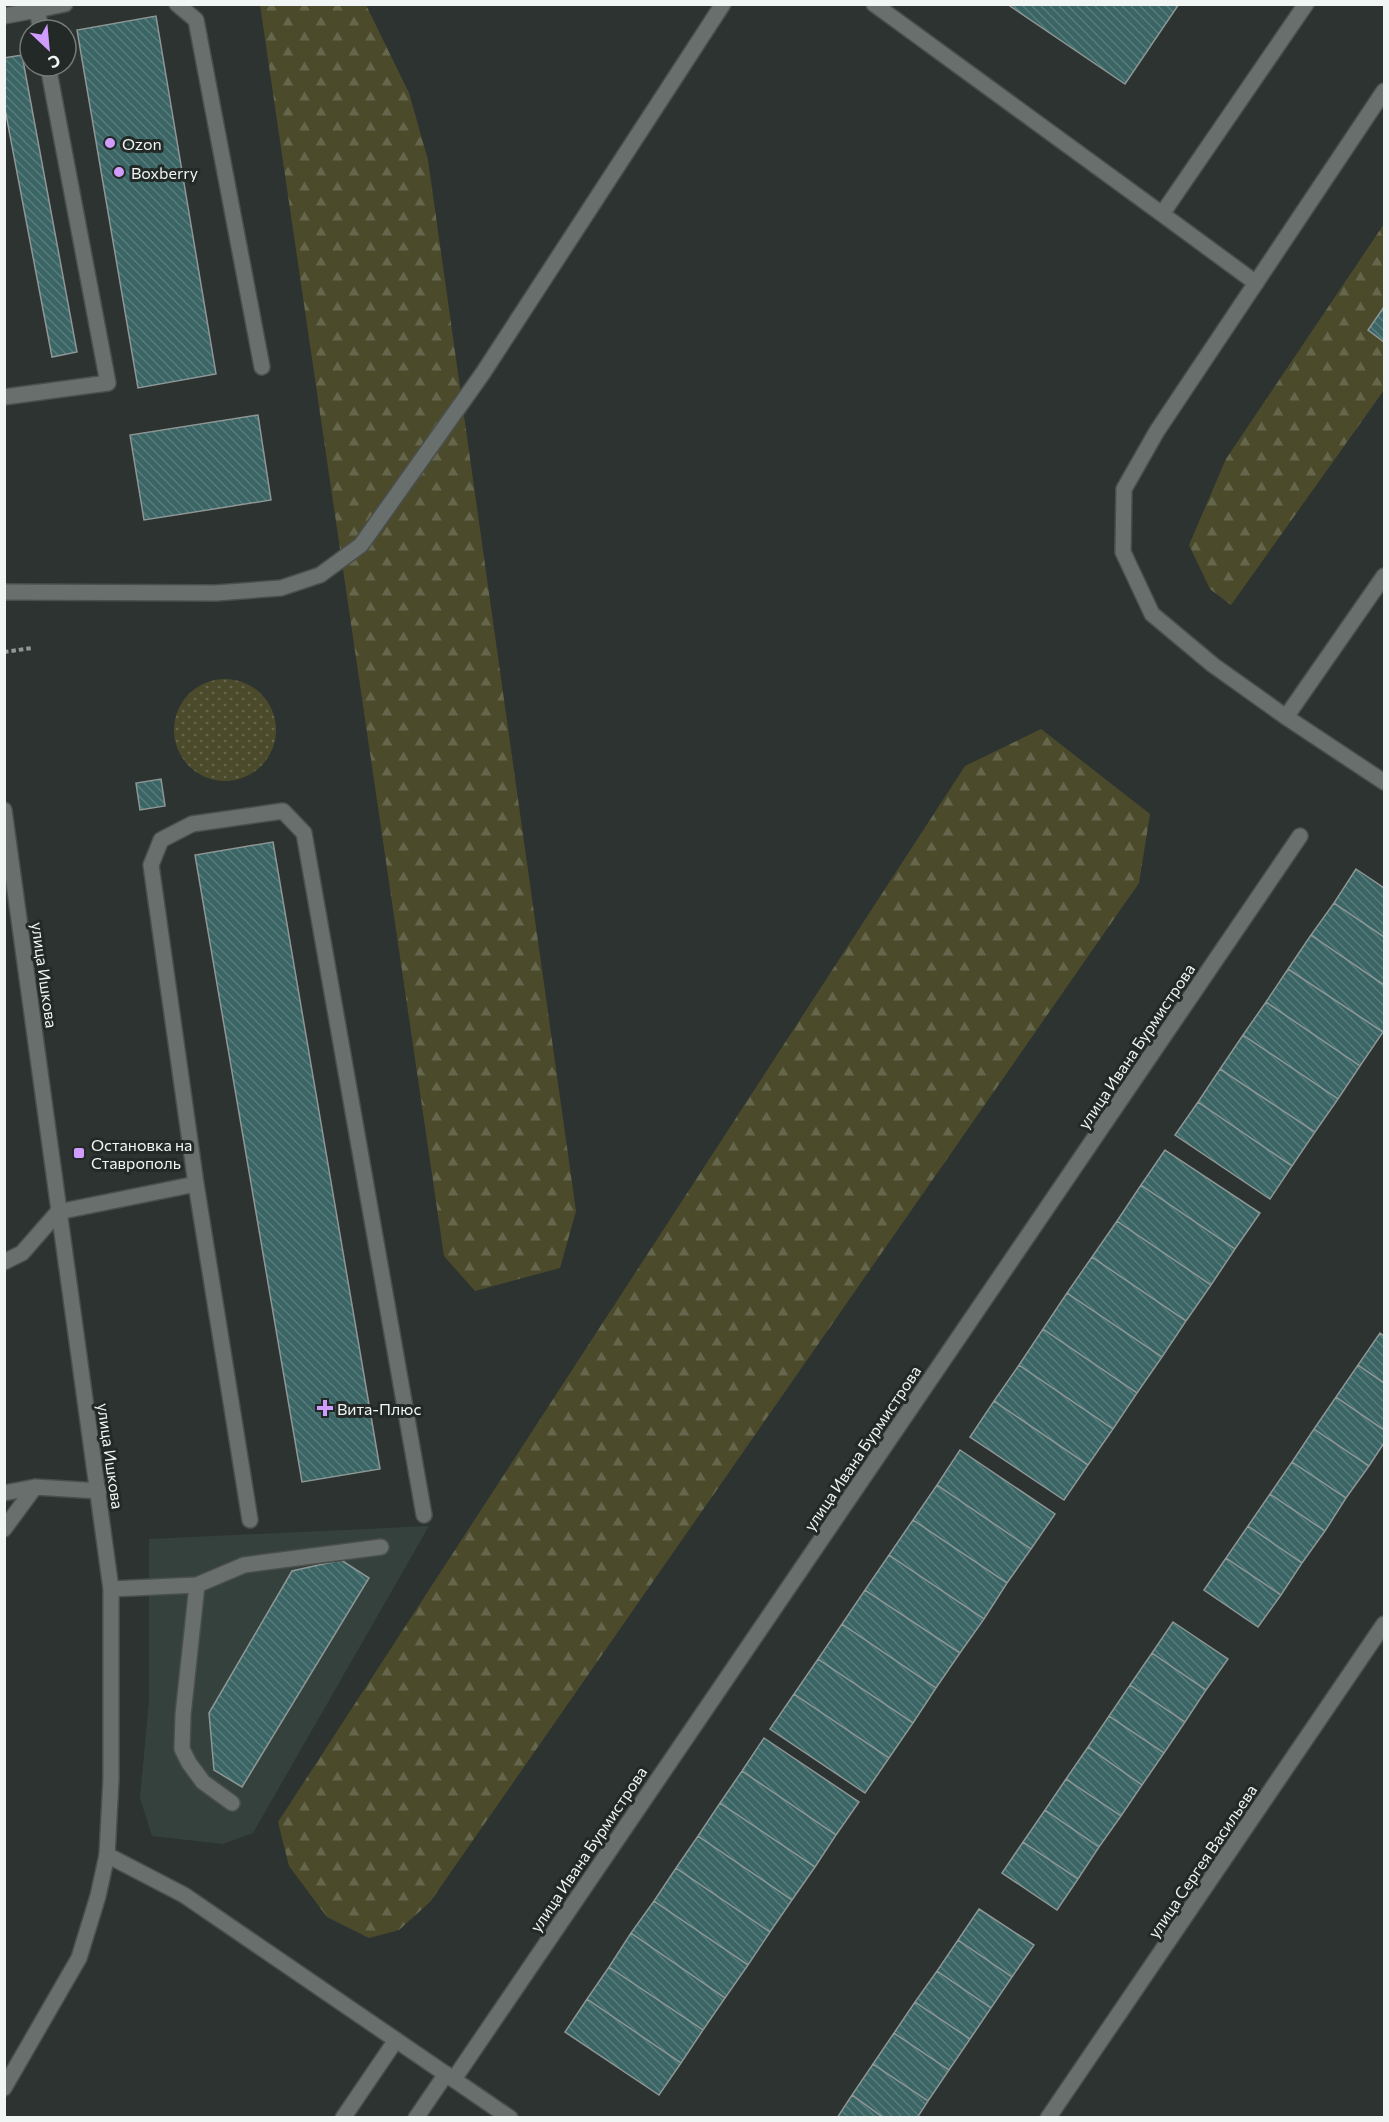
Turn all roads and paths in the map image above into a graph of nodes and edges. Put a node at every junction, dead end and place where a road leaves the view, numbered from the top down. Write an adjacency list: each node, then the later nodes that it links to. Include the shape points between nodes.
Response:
1 (65, 4): 6 (street)
2 (177, 4): 13 (street, via 196,20)
3 (723, 4): 16 (street, via 483,373 361,545 320,575 281,588 216,593)
4 (874, 4): 11 (street)
5 (1306, 4): 11 (street)
6 (37, 10): 7 (street); 8 (street)
7 (4, 16)
8 (39, 18)
9 (50, 78): 14 (street, via 108,383)
10 (1384, 92): 12 (street)
11 (1162, 214): 12 (street)
12 (1256, 283): 19 (street, via 1157,431 1124,489 1124,552 1152,614)
13 (262, 367)
14 (4, 397)
15 (1384, 576): 19 (street)
16 (4, 592)
17 (32, 648): 18 (path)
18 (4, 652)
19 (1286, 717): 20 (street)
20 (1384, 782)
21 (4, 810): 24 (street, улица Ишкова)
22 (1300, 836): 41 (street, улица Ивана Бурмистрова)
23 (196, 1184): 24 (street); 31 (street, via 151,865 161,840 192,824 283,811 304,833); 32 (street)
24 (58, 1212): 25 (street); 29 (street, улица Ишкова)
25 (22, 1253): 26 (street); 27 (street)
26 (4, 1254)
27 (4, 1262)
28 (35, 1487): 29 (street); 30 (street); 33 (street)
29 (99, 1491): 36 (street, улица Ишкова)
30 (4, 1493)
31 (424, 1515)
32 (250, 1520)
33 (4, 1529)
34 (381, 1547): 35 (street, via 244,1565)
35 (197, 1585): 36 (street); 38 (street, via 182,1749 203,1782)
36 (111, 1588): 39 (street, улица Ишкова)
37 (1384, 1624): 46 (street, улица Сергея Васильева)
38 (232, 1803)
39 (107, 1855): 40 (street, via 184,1895); 42 (street, улица Ишкова, via 79,1958)
40 (396, 2040): 41 (street); 43 (street)
41 (450, 2077): 44 (street, улица Ивана Бурмистрова); 45 (street)
42 (4, 2088)
43 (343, 2118)
44 (416, 2118)
45 (510, 2118)
46 (1048, 2118)

